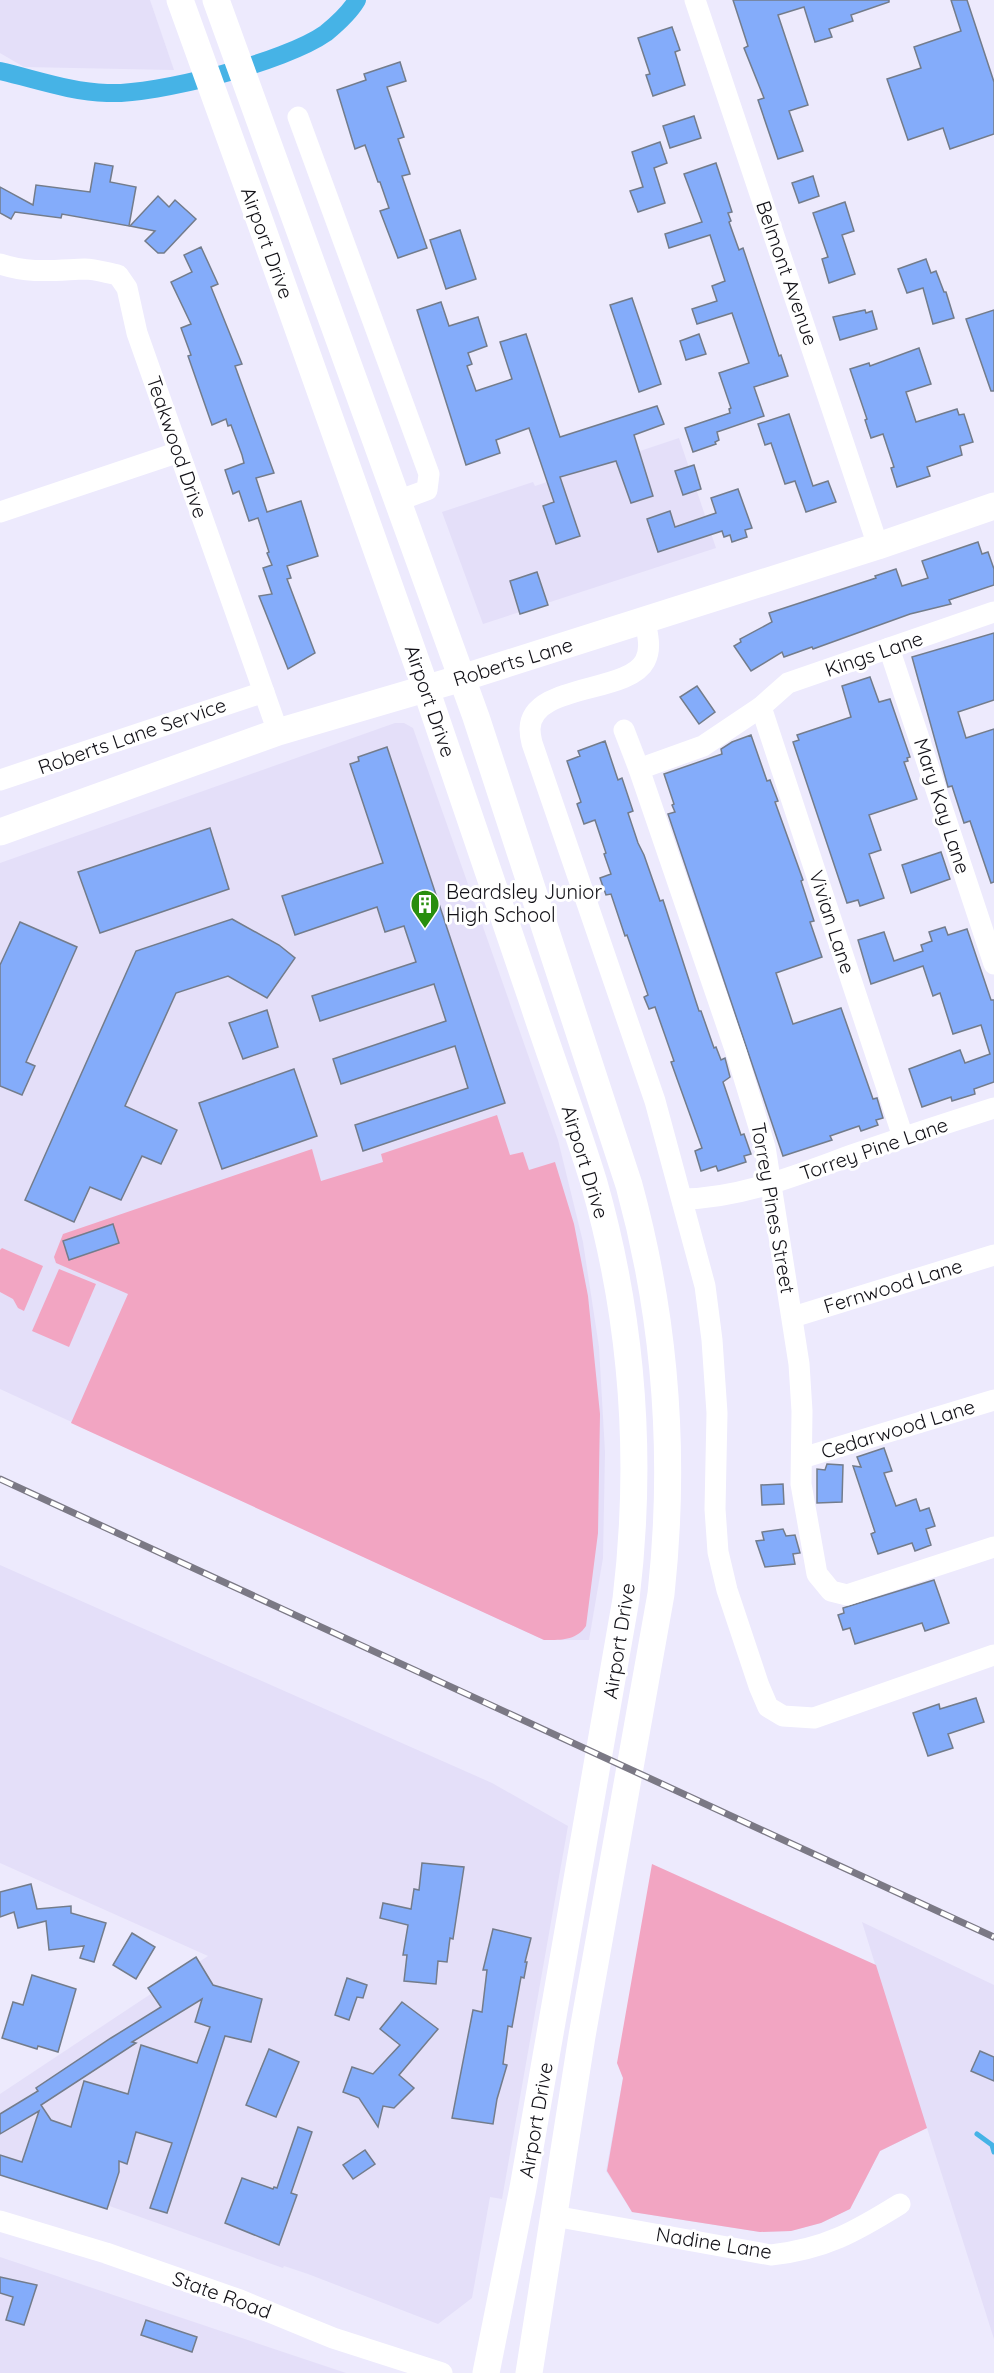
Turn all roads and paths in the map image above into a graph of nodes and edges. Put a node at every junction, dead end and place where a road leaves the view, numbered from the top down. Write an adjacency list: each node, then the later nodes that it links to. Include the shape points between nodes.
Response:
1 (180, 0): 15 (main road, Airport Drive)
2 (216, 0): 7 (main road, Airport Drive)
3 (695, 0): 10 (street, Belmont Avenue)
4 (298, 117): 7 (street, via 429,474 426,490)
5 (0, 264): 6 (street, Teakwood Drive, via 34,271 87,269 118,275 127,288 137,333)
6 (179, 452): 9 (street); 16 (street, Teakwood Drive)
7 (397, 501): 14 (main road, Airport Drive)
8 (993, 509): 10 (main road, Roberts Lane)
9 (0, 512)
10 (878, 546): 12 (main road, Roberts Lane)
11 (994, 612): 13 (street, Kings Lane)
12 (645, 620): 14 (main road, Roberts Lane); 27 (street, via 649,649 645,662 634,673 559,697 534,715 530,728 655,1101)
13 (889, 648): 17 (street, Kings Lane, via 788,683); 23 (street, Mary Kay Lane)
14 (462, 678): 15 (main road, Roberts Lane); 35 (main road, Airport Drive, via 630,1185 653,1289 667,1409 669,1501 661,1594)
15 (425, 689): 19 (main road, Roberts Lane); 38 (main road, Airport Drive, via 593,1183 623,1308 635,1420 633,1541 622,1628 524,2188)
16 (264, 692): 19 (street, Teakwood Drive); 21 (street, Roberts Lane Service)
17 (761, 707): 20 (street, via 703,746); 25 (street, Vivian Lane)
18 (624, 730): 20 (street, Torrey Pines Street)
19 (278, 732): 22 (main road, Roberts Lane)
20 (639, 769): 26 (street, Torrey Pines Street, via 737,1055)
21 (0, 780)
22 (0, 832)
23 (994, 964)
24 (994, 1108): 25 (street, Torrey Pine Lane)
25 (903, 1137): 26 (street, Torrey Pine Lane)
26 (772, 1184): 27 (street, Torrey Pine Lane, via 708,1199); 29 (street, Torrey Pines Street)
27 (683, 1199): 33 (street, via 705,1286 712,1340 718,1552 727,1590 768,1707 783,1716 814,1718)
28 (994, 1255): 29 (street, Fernwood Lane)
29 (792, 1317): 31 (street, Torrey Pines Street, via 802,1411)
30 (994, 1400): 31 (street, Cedarwood Lane)
31 (802, 1458): 32 (street, Torrey Pines Street, via 801,1484 818,1574 831,1591 847,1595)
32 (994, 1547)
33 (994, 1655)
34 (900, 2204): 35 (street, Nadine Lane, via 835,2241 801,2252 771,2255)
35 (554, 2216): 39 (main road, Airport Drive)
36 (0, 2221): 37 (street, State Road, via 106,2253 333,2338)
37 (442, 2373)
38 (486, 2373)
39 (529, 2373)

